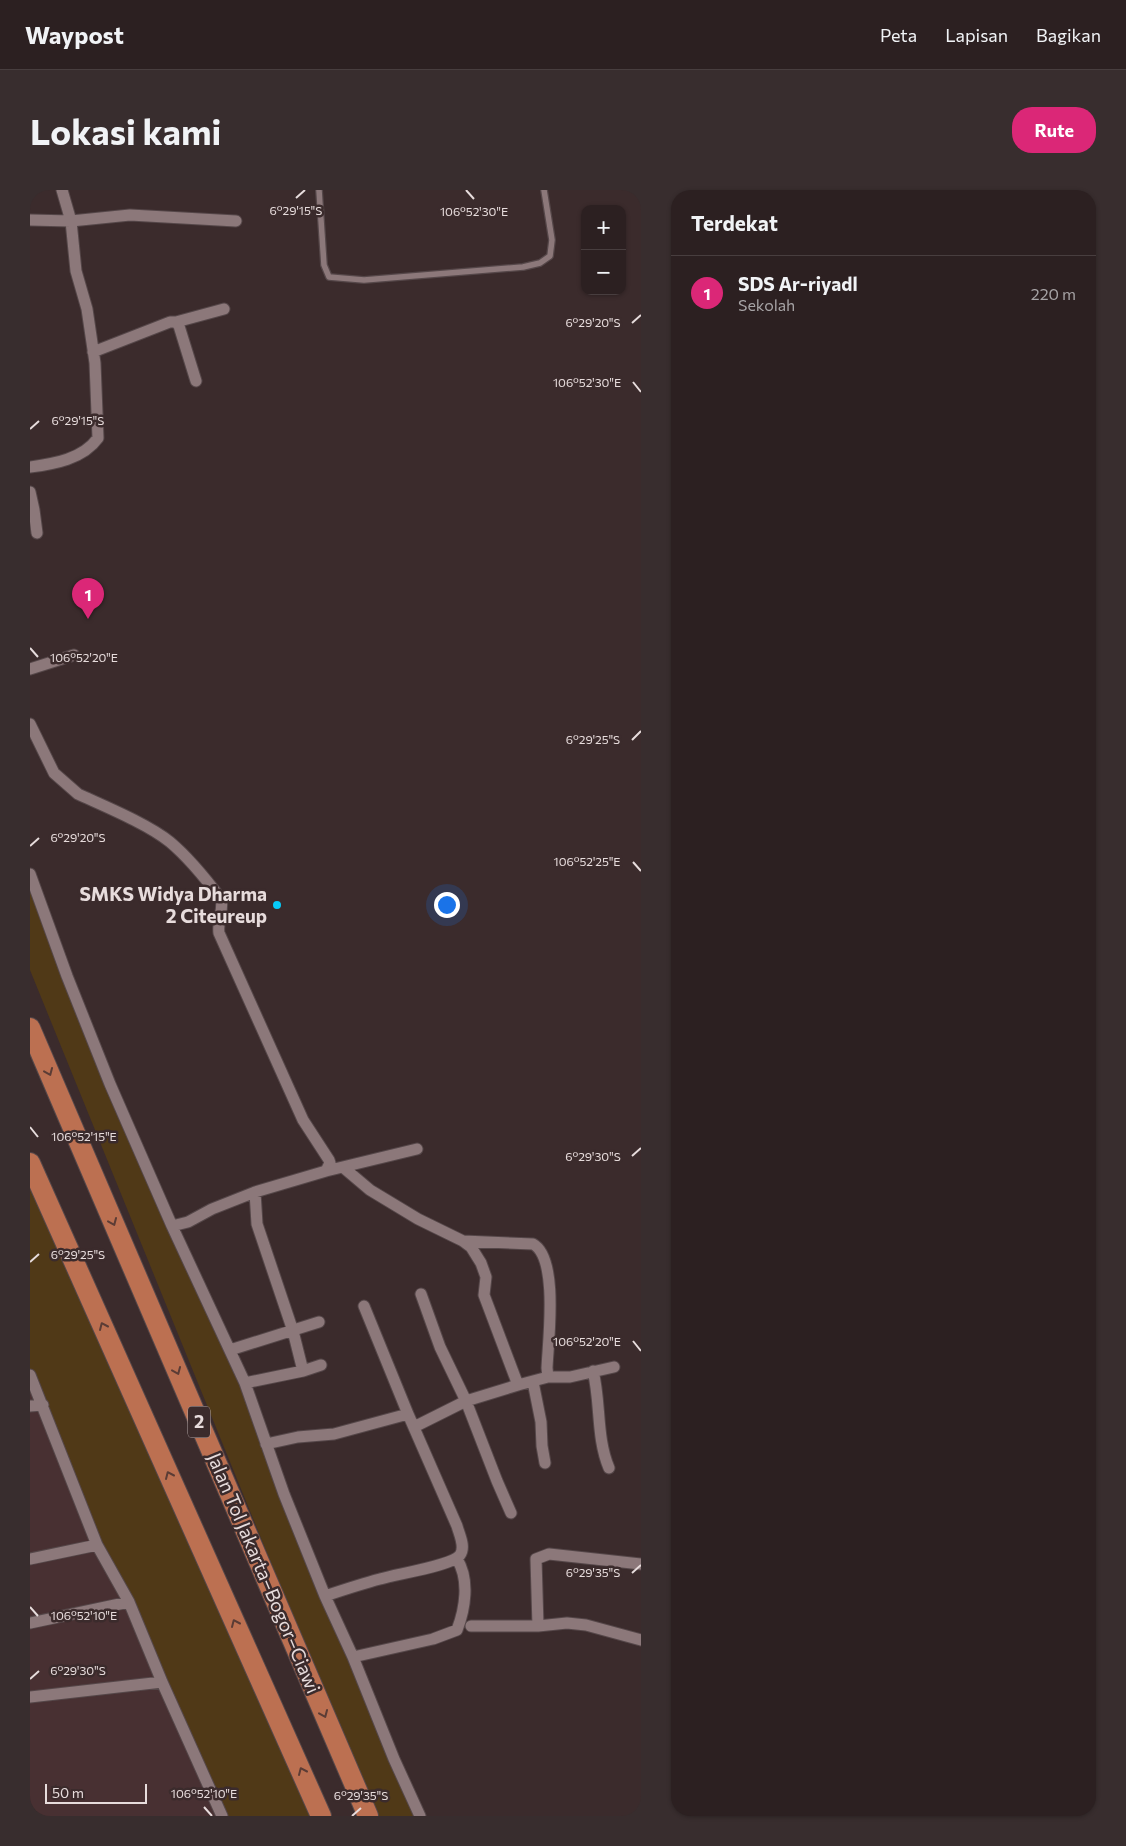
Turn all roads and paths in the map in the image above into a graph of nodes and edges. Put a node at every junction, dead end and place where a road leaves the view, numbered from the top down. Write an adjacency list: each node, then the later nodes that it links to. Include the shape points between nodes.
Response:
1 (62, 190): 5 (street)
2 (319, 190): 3 (lane, via 324,266 329,277 364,280 540,263 550,256 552,240)
3 (544, 190)
4 (30, 220): 5 (street)
5 (71, 221): 6 (street, via 130,215); 9 (street, via 76,272 87,309)
6 (236, 222)
7 (224, 309): 8 (street)
8 (176, 322): 9 (street); 10 (street)
9 (93, 352): 11 (street, via 98,438 93,446 68,460)
10 (196, 381)
11 (30, 467)
12 (30, 492): 13 (street)
13 (37, 533)
14 (74, 655): 15 (street)
15 (30, 669)
16 (30, 724): 22 (street, via 54,773 69,788 170,842 221,899 219,933 303,1120 329,1160)
17 (30, 874): 24 (street, via 103,1067)
18 (30, 1028): 64 (highway, Jalan Tol Jakarta–Bogor–Ciawi / 2, one-way to 64)
19 (417, 1148): 21 (street)
20 (30, 1163): 63 (highway, one-way to 20)
21 (344, 1168): 22 (street); 25 (street, via 370,1190 418,1219)
22 (326, 1171): 23 (street)
23 (255, 1192): 24 (street); 29 (street, via 257,1224)
24 (172, 1226): 30 (street)
25 (463, 1240): 36 (street, via 533,1244 540,1250 550,1300); 39 (street, via 471,1247 486,1277 486,1301)
26 (420, 1294): 40 (street, via 440,1347)
27 (364, 1306): 43 (street)
28 (319, 1322): 29 (street)
29 (293, 1331): 30 (street); 33 (street)
30 (230, 1350): 38 (street)
31 (322, 1365): 33 (street)
32 (614, 1367): 34 (street)
33 (303, 1371): 38 (street)
34 (593, 1371): 36 (street, via 570,1377); 47 (street, via 598,1389 601,1441)
35 (30, 1374): 41 (street)
36 (548, 1377): 37 (street)
37 (533, 1382): 39 (street); 46 (street)
38 (245, 1383): 45 (street)
39 (518, 1385): 40 (street)
40 (466, 1401): 44 (street); 48 (street)
41 (43, 1405): 42 (street); 49 (street)
42 (30, 1406)
43 (408, 1414): 44 (street); 45 (street, via 334,1434)
44 (414, 1427): 51 (street, via 457,1526 462,1544 462,1553)
45 (266, 1444): 53 (street)
46 (545, 1463)
47 (610, 1468)
48 (511, 1513)
49 (97, 1546): 50 (street); 54 (street)
50 (30, 1559)
51 (457, 1559): 53 (street); 59 (street, via 465,1588 464,1606 456,1630 433,1639)
52 (641, 1564): 57 (street, via 548,1554 536,1559)
53 (325, 1596): 59 (street)
54 (130, 1602): 55 (street); 60 (street)
55 (30, 1623)
56 (471, 1626): 57 (street)
57 (538, 1626): 58 (street, via 586,1625)
58 (641, 1640)
59 (352, 1657): 65 (street)
60 (162, 1682): 61 (street); 62 (street)
61 (30, 1697)
62 (222, 1816)
63 (321, 1816)
64 (368, 1816)
65 (420, 1816)

